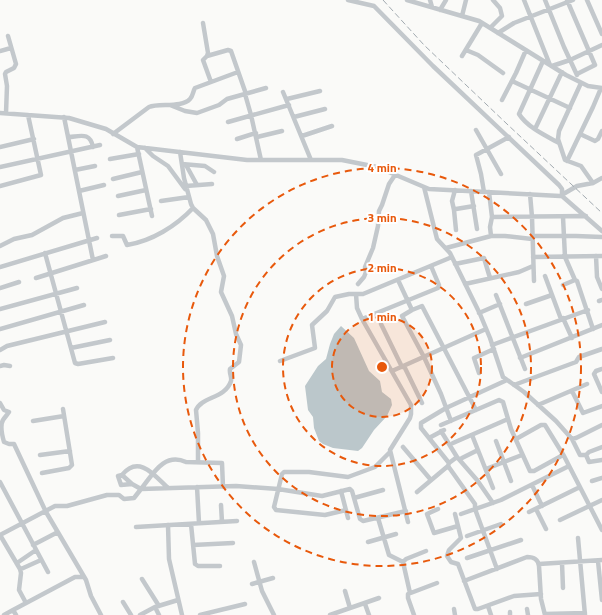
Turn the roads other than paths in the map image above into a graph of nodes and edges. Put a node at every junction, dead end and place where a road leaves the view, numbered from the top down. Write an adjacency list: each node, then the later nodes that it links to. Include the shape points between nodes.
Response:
1 (348, 0): 75 (street, via 374,6)
2 (407, 0): 12 (street)
3 (430, 0): 12 (street)
4 (446, 0): 13 (street)
5 (466, 0): 15 (street)
6 (492, 0): 21 (street, via 500,8 502,16)
7 (524, 0): 16 (street)
8 (545, 0): 14 (street)
9 (574, 0): 11 (street)
10 (587, 0): 20 (street)
11 (567, 1): 14 (street); 30 (street)
12 (432, 7): 13 (street)
13 (440, 10): 15 (street)
14 (549, 10): 16 (street); 33 (street)
15 (462, 16): 19 (street)
16 (530, 17): 22 (street); 35 (street)
17 (602, 20): 20 (street)
18 (203, 23): 31 (street)
19 (482, 23): 21 (street); 27 (street)
20 (597, 23): 23 (street)
21 (490, 28): 22 (street)
22 (498, 33): 28 (street)
23 (602, 34)
24 (8, 36): 26 (street)
25 (602, 46): 30 (street)
26 (11, 48): 29 (street); 43 (street, via 16,66 6,72)
27 (466, 50): 32 (street); 38 (street, via 478,55)
28 (526, 50): 34 (street); 40 (street)
29 (0, 51)
30 (589, 52): 33 (street); 39 (street, via 595,65)
31 (207, 56): 36 (street, via 231,51); 41 (street, via 203,60)
32 (462, 56)
33 (570, 60): 35 (street); 39 (street)
34 (543, 61): 35 (street); 47 (street)
35 (551, 66): 37 (street)
36 (238, 72): 41 (street); 50 (street)
37 (562, 72): 42 (street); 52 (street)
38 (503, 73)
39 (577, 74): 42 (street)
40 (512, 81): 47 (street); 53 (street)
41 (211, 82): 54 (street, via 195,88 187,101)
42 (580, 82): 46 (street); 56 (street)
43 (6, 83): 44 (street); 59 (street)
44 (0, 84)
45 (266, 88): 50 (street)
46 (601, 88): 71 (street)
47 (529, 90): 52 (street); 66 (street, via 519,114)
48 (320, 91): 51 (street)
49 (284, 92): 51 (street)
50 (245, 94): 54 (street, via 197,113); 61 (street)
51 (287, 99): 55 (street)
52 (549, 99): 56 (street); 66 (street)
53 (502, 100)
54 (170, 105): 70 (street, via 149,107)
55 (289, 105): 61 (street); 63 (street)
56 (570, 108): 78 (street, via 559,132)
57 (325, 109): 63 (street)
58 (0, 113): 59 (street)
59 (6, 114): 60 (street)
60 (28, 115): 62 (street); 76 (street)
61 (252, 115): 64 (street); 72 (street)
62 (64, 117): 70 (street, via 106,129); 74 (street)
63 (294, 117): 73 (street)
64 (228, 122)
65 (332, 126): 73 (street)
66 (536, 129): 78 (street)
67 (476, 130): 84 (street)
68 (282, 131): 72 (street)
69 (602, 131): 71 (street, via 595,141)
70 (113, 134): 81 (street)
71 (580, 134): 92 (street)
72 (256, 135): 77 (street); 90 (street)
73 (302, 136): 91 (street)
74 (69, 137): 80 (street, via 89,137); 85 (street)
75 (509, 137): 84 (street); 119 (street, via 559,185)
76 (34, 139): 82 (street); 88 (street)
77 (237, 139)
78 (559, 143): 92 (street)
79 (100, 145): 80 (street)
80 (93, 146): 85 (street)
81 (137, 147): 83 (street); 87 (street)
82 (0, 148)
83 (145, 148): 86 (street); 117 (street, via 168,166)
84 (487, 149): 99 (street); 114 (street, via 476,155)
85 (71, 151): 88 (street); 96 (street)
86 (180, 152): 90 (street); 93 (street)
87 (139, 154): 89 (street); 97 (street)
88 (38, 158): 94 (street); 107 (street, via 40,176)
89 (110, 159)
90 (261, 160): 91 (street)
91 (311, 160): 100 (street, via 342,160 377,167)
92 (567, 161): 103 (street, via 581,166)
93 (184, 165): 98 (street, via 205,166); 106 (street); 108 (street)
94 (0, 166)
95 (95, 166): 96 (street)
96 (75, 170): 112 (street)
97 (142, 172): 101 (street); 110 (street)
98 (214, 172)
99 (501, 174)
100 (395, 175): 109 (street); 163 (street, via 379,211 378,226 365,267 366,272)
101 (113, 179)
102 (602, 179): 103 (street)
103 (593, 183): 119 (street, via 577,186)
104 (212, 184): 106 (street)
105 (104, 185): 112 (street)
106 (197, 185): 108 (street)
107 (0, 186)
108 (186, 186): 117 (street)
109 (424, 187): 111 (street); 143 (street, via 437,239)
110 (146, 190): 118 (street); 123 (street)
111 (455, 190): 113 (street); 124 (street, via 452,201)
112 (79, 191): 125 (street)
113 (471, 191): 114 (street); 121 (street)
114 (484, 192): 115 (street)
115 (490, 192): 116 (street); 130 (street)
116 (530, 194): 119 (street); 131 (street)
117 (188, 195): 120 (street); 122 (street)
118 (118, 196)
119 (562, 196): 129 (street)
120 (161, 201)
121 (474, 206): 124 (street); 132 (street)
122 (193, 208): 135 (street, via 177,223 144,241 127,245 123,236); 247 (street, via 206,220 212,234 224,276 221,292 242,347 239,362 230,368 231,380 226,390 200,404 196,410)
123 (151, 209): 126 (street); 127 (street)
124 (454, 210): 133 (street)
125 (83, 214): 141 (street); 142 (street, via 63,218 32,235 14,239)
126 (119, 215)
127 (152, 216)
128 (563, 216): 129 (street); 131 (street); 137 (street)
129 (586, 216): 134 (street)
130 (492, 217): 131 (street); 136 (street)
131 (532, 217): 140 (street)
132 (477, 229)
133 (456, 230)
134 (602, 231)
135 (112, 236)
136 (492, 236): 140 (street); 143 (street)
137 (564, 236): 138 (street); 140 (street); 149 (street)
138 (602, 237)
139 (97, 238): 141 (street)
140 (532, 238): 148 (street)
141 (89, 240): 144 (street); 150 (street)
142 (0, 246)
143 (446, 248): 147 (street)
144 (45, 253): 154 (street); 155 (street)
145 (106, 256): 150 (street)
146 (599, 256): 149 (street); 168 (street, via 597,277)
147 (452, 257): 151 (street); 152 (street)
148 (533, 257): 149 (street); 153 (street)
149 (565, 257): 161 (street)
150 (93, 260): 155 (street)
151 (455, 264): 158 (street, via 484,258); 164 (street)
152 (431, 266): 159 (street); 173 (street, via 439,287)
153 (533, 266): 158 (street, via 519,272); 160 (street)
154 (0, 267)
155 (51, 273): 157 (street); 169 (street)
156 (545, 276): 172 (street)
157 (36, 278)
158 (490, 278): 164 (street)
159 (398, 280): 170 (street); 173 (street)
160 (534, 280)
161 (574, 280): 165 (street); 179 (street, via 578,283)
162 (19, 282): 166 (street)
163 (358, 284)
164 (465, 284): 181 (street)
165 (564, 285)
166 (0, 288)
167 (77, 288): 169 (street)
168 (602, 289)
169 (57, 293): 177 (street); 180 (street)
170 (356, 294): 183 (street, via 357,308); 202 (street, via 335,297 327,311 312,325 315,348)
171 (496, 295): 174 (street)
172 (552, 295): 175 (street); 182 (street)
173 (407, 300): 178 (street); 183 (street)
174 (500, 304): 181 (street); 191 (street)
175 (526, 304)
176 (84, 306): 180 (street)
177 (0, 309)
178 (412, 310): 196 (street, via 422,306); 199 (street, via 402,316)
179 (588, 310): 182 (street); 189 (street)
180 (62, 312): 187 (street); 190 (street)
181 (480, 312): 188 (street)
182 (562, 318): 191 (street); 192 (street)
183 (362, 319): 208 (street)
184 (104, 322): 190 (street)
185 (381, 324): 205 (street)
186 (602, 325): 189 (street)
187 (0, 329)
188 (486, 329): 194 (street); 196 (street)
189 (593, 329): 192 (street)
190 (67, 331): 195 (street); 198 (street)
191 (512, 337): 194 (street); 201 (street)
192 (572, 338): 201 (street)
193 (110, 340): 195 (street)
194 (493, 347): 209 (street, via 474,358); 210 (street, via 501,373)
195 (71, 348): 200 (street, via 76,364)
196 (443, 348): 199 (street); 215 (street)
197 (602, 349): 212 (street, via 579,357 576,362)
198 (0, 350)
199 (424, 357): 205 (street); 220 (street)
200 (113, 358)
201 (520, 358): 206 (street)
202 (280, 361)
203 (0, 366): 204 (street)
204 (10, 366)
205 (403, 366): 208 (street); 217 (street)
206 (525, 369)
207 (602, 369): 214 (street, via 594,374)
208 (392, 371): 240 (street, via 412,410)
209 (479, 373)
210 (507, 380): 212 (street); 215 (street)
211 (587, 384): 213 (street)
212 (514, 385): 218 (street)
213 (572, 391): 218 (street); 219 (street, via 583,413)
214 (602, 392)
215 (469, 398): 220 (street); 222 (street)
216 (0, 403): 228 (street, via 4,410 9,412)
217 (422, 403)
218 (538, 405): 232 (street)
219 (602, 406)
220 (446, 408): 226 (street); 231 (street, via 421,423 421,428)
221 (63, 409): 223 (street)
222 (476, 410): 224 (street, via 499,400); 226 (street)
223 (64, 416): 225 (street); 239 (street)
224 (508, 419): 230 (street); 233 (street)
225 (33, 421)
226 (451, 421): 229 (street)
227 (602, 425): 232 (street)
228 (0, 427): 283 (street, via 4,442 14,444)
229 (442, 429): 231 (street); 245 (street)
230 (472, 435): 235 (street); 238 (street)
231 (429, 438): 249 (street)
232 (572, 438): 243 (street, via 580,455)
233 (516, 439): 241 (street); 242 (street, via 544,425)
234 (496, 441): 248 (street)
235 (453, 443)
236 (403, 447): 256 (street)
237 (602, 447): 243 (street)
238 (478, 450): 245 (street); 251 (street)
239 (70, 451): 244 (street); 252 (street, via 71,467)
240 (390, 452): 268 (street, via 375,467 348,477 284,472); 282 (street)
241 (522, 455): 242 (street, via 528,469 532,471); 248 (street)
242 (563, 455): 250 (street)
243 (586, 455): 246 (street, via 589,462)
244 (40, 456)
245 (459, 457): 249 (street); 274 (street)
246 (602, 460)
247 (198, 462): 253 (street, via 172,459 160,465); 263 (street, via 222,463)
248 (504, 462): 251 (street); 257 (street)
249 (448, 464): 256 (street); 279 (street, via 475,504)
250 (569, 466): 261 (street); 264 (street)
251 (486, 469): 266 (street)
252 (42, 473)
253 (153, 474): 254 (street, via 147,468 139,466 126,470); 265 (street); 267 (street)
254 (122, 475): 260 (street); 260 (street, via 118,476 121,485)
255 (602, 478): 258 (street)
256 (431, 480): 271 (street)
257 (511, 481)
258 (592, 481)
259 (0, 482): 294 (street)
260 (132, 484): 267 (street)
261 (532, 485): 274 (street); 276 (street)
262 (197, 487): 263 (street); 265 (street); 293 (street)
263 (223, 487): 268 (street)
264 (580, 487): 276 (street); 277 (street)
265 (168, 488): 267 (street)
266 (493, 488)
267 (142, 489): 283 (street, via 134,498 107,495 67,506 57,506)
268 (278, 489): 270 (street, via 322,496); 281 (street, via 274,507 276,510 323,515)
269 (383, 490): 272 (street)
270 (341, 491): 272 (street, via 352,490); 281 (street)
271 (417, 492)
272 (354, 498): 288 (street, via 361,520)
273 (602, 500): 277 (street)
274 (493, 503): 279 (street)
275 (221, 505): 291 (street)
276 (542, 506): 280 (street)
277 (590, 506): 289 (street); 302 (street)
278 (438, 509): 299 (street, via 427,514 434,533)
279 (475, 509): 286 (street); 301 (street)
280 (536, 509): 284 (street); 300 (street)
281 (346, 510): 287 (street)
282 (406, 511): 288 (street); 292 (street)
283 (46, 512): 294 (street); 303 (street)
284 (529, 512)
285 (455, 514): 299 (street)
286 (461, 514)
287 (348, 518)
288 (378, 518): 307 (street)
289 (560, 520)
290 (237, 521): 291 (street)
291 (222, 522): 293 (street)
292 (408, 522)
293 (198, 523): 295 (street)
294 (22, 524): 304 (street); 312 (street)
295 (192, 524): 297 (street); 313 (street)
296 (501, 524): 301 (street)
297 (168, 525): 298 (street); 342 (street, via 169,558)
298 (136, 526)
299 (458, 526): 333 (street, via 461,538 449,550 447,556 451,562 458,564)
300 (546, 528)
301 (483, 530): 306 (street); 316 (street)
302 (602, 530)
303 (58, 532): 312 (street); 330 (street)
304 (1, 534): 323 (street)
305 (396, 534): 307 (street)
306 (467, 536)
307 (384, 537): 310 (street); 321 (street, via 389,555)
308 (578, 538): 322 (street)
309 (521, 540): 316 (street)
310 (368, 542)
311 (233, 543): 313 (street)
312 (33, 545): 314 (street)
313 (193, 545): 326 (street, via 196,566)
314 (36, 550): 318 (street); 323 (street)
315 (426, 551): 321 (street)
316 (490, 551): 317 (street); 328 (street)
317 (467, 558)
318 (41, 560): 327 (street); 329 (street)
319 (600, 560): 322 (street); 343 (street)
320 (254, 562): 334 (street)
321 (403, 562): 339 (street)
322 (580, 562): 324 (street); 355 (street)
323 (17, 563): 327 (street)
324 (562, 563): 325 (street); 337 (street)
325 (539, 564): 328 (street, via 534,558 527,557); 340 (street)
326 (220, 566)
327 (21, 569): 345 (street, via 19,590)
328 (497, 569): 333 (street)
329 (48, 572)
330 (84, 577): 345 (street, via 75,577); 358 (street)
331 (273, 578): 334 (street)
332 (142, 580): 349 (street)
333 (464, 581): 348 (street, via 475,608 478,610)
334 (259, 582): 336 (street); 364 (street)
335 (437, 583): 339 (street)
336 (252, 584)
337 (563, 588)
338 (345, 591): 350 (street)
339 (410, 593): 367 (street, via 408,596)
340 (541, 594): 348 (street, via 514,596); 354 (street)
341 (379, 598): 347 (street)
342 (178, 600): 349 (street); 362 (street)
343 (602, 600)
344 (123, 602): 359 (street)
345 (26, 603): 353 (street)
346 (245, 604): 363 (street)
347 (365, 604): 350 (street); 366 (street)
348 (488, 606): 369 (street)
349 (157, 607): 360 (street); 361 (street)
350 (350, 608): 365 (street)
351 (454, 609): 368 (street)
352 (527, 609): 370 (street)
353 (14, 610): 356 (street); 357 (street)
354 (545, 614): 355 (street)
355 (585, 614)
356 (4, 615)
357 (16, 615)
358 (102, 615)
359 (131, 615)
360 (140, 615)
361 (159, 615)
362 (182, 615)
363 (200, 615)
364 (274, 615)
365 (330, 615)
366 (369, 615)
367 (414, 615)
368 (455, 615)
369 (491, 615)
370 (528, 615)

